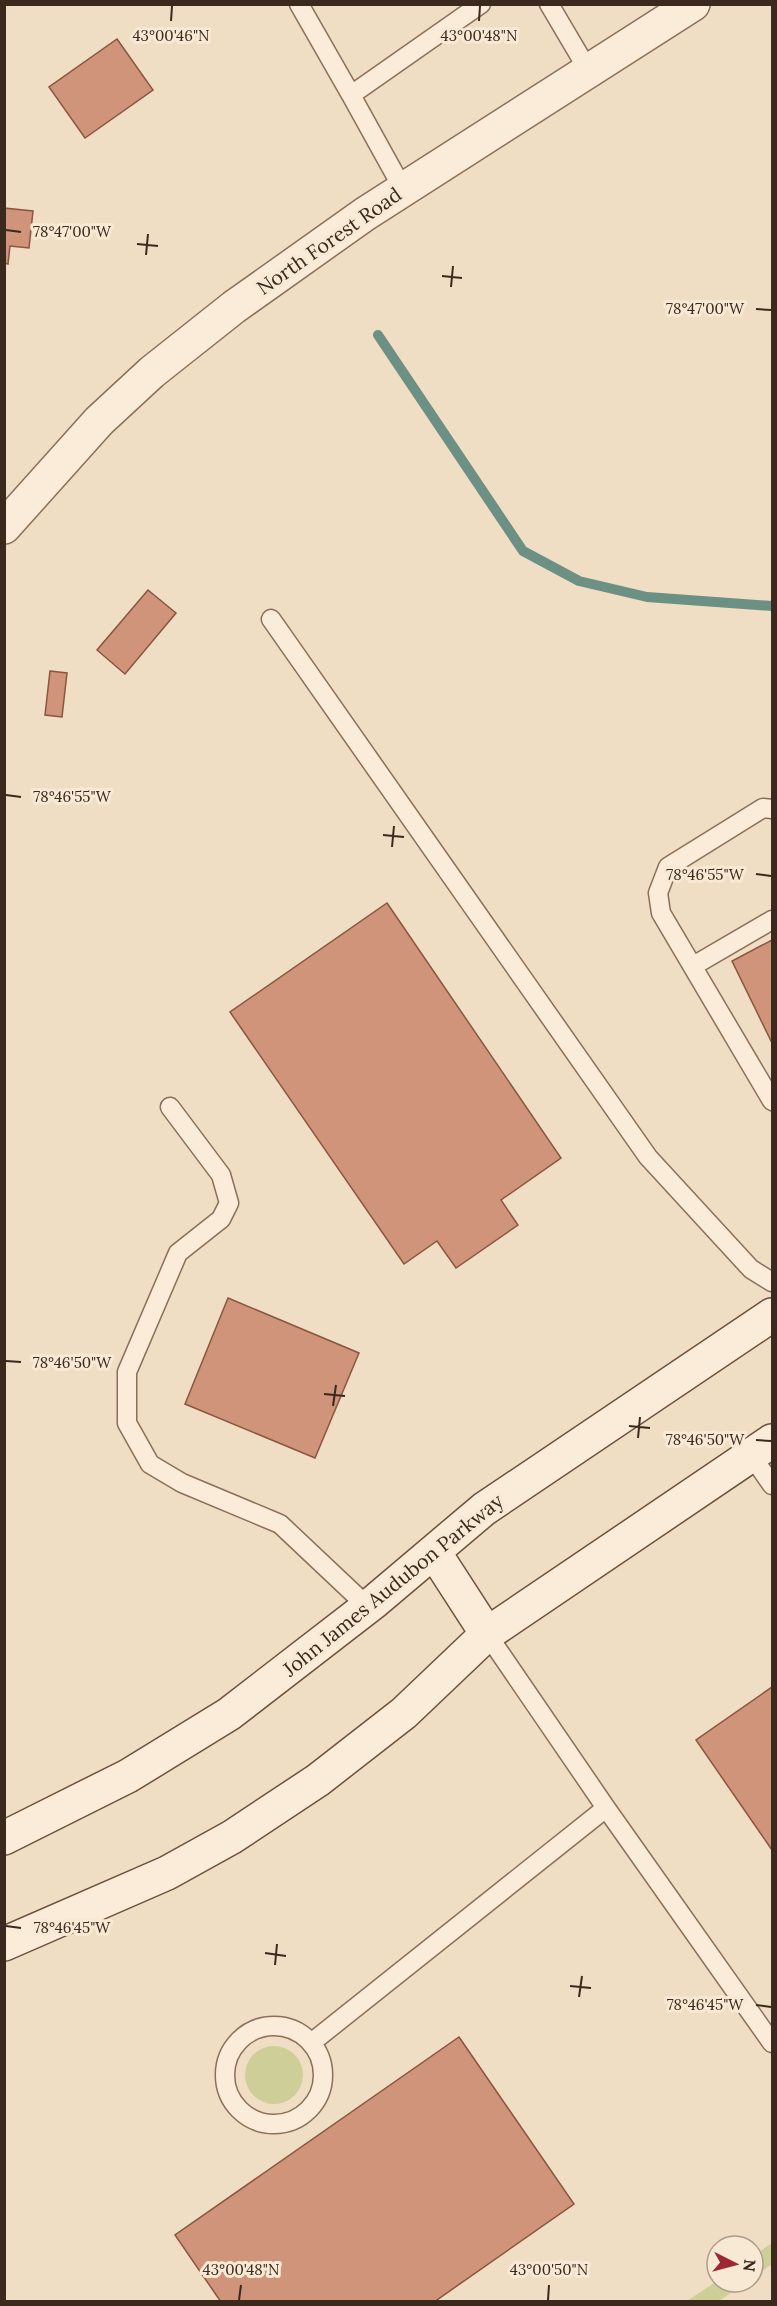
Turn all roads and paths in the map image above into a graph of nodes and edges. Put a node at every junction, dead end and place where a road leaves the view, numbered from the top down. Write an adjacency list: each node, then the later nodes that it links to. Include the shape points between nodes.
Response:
1 (299, 4): 6 (lane)
2 (482, 4): 6 (lane)
3 (549, 4): 5 (lane)
4 (693, 4): 5 (main road, North Forest Road)
5 (588, 70): 7 (main road, North Forest Road)
6 (351, 95): 7 (lane)
7 (403, 189): 8 (main road, North Forest Road, via 291,266 152,372 99,421)
8 (4, 527)
9 (271, 619): 15 (lane, via 648,1157 751,1269)
10 (772, 809): 12 (lane, via 763,808 668,867 658,893 661,913)
11 (772, 920): 12 (lane)
12 (693, 966): 13 (lane)
13 (772, 1101)
14 (170, 1107): 20 (lane, via 221,1175 229,1203 221,1219 178,1253 127,1372 127,1423 150,1464 183,1483 280,1524)
15 (772, 1282)
16 (772, 1315): 19 (main road, John James Audubon Parkway, via 484,1509)
17 (762, 1448): 18 (lane); 21 (main road)
18 (772, 1485)
19 (434, 1552): 20 (main road, John James Audubon Parkway); 21 (main road)
20 (368, 1607): 23 (main road, John James Audubon Parkway, via 229,1714 128,1776)
21 (487, 1634): 22 (lane); 24 (main road, via 387,1726 318,1780 232,1837 167,1873)
22 (606, 1808): 25 (lane); 26 (lane)
23 (4, 1838)
24 (4, 1944)
25 (311, 2043): 25 (lane, via 295,2031 275,2026 247,2035 232,2049 225,2069 226,2088 237,2107 253,2119 272,2124 292,2121 309,2109 320,2092 322,2072)
26 (772, 2043)

